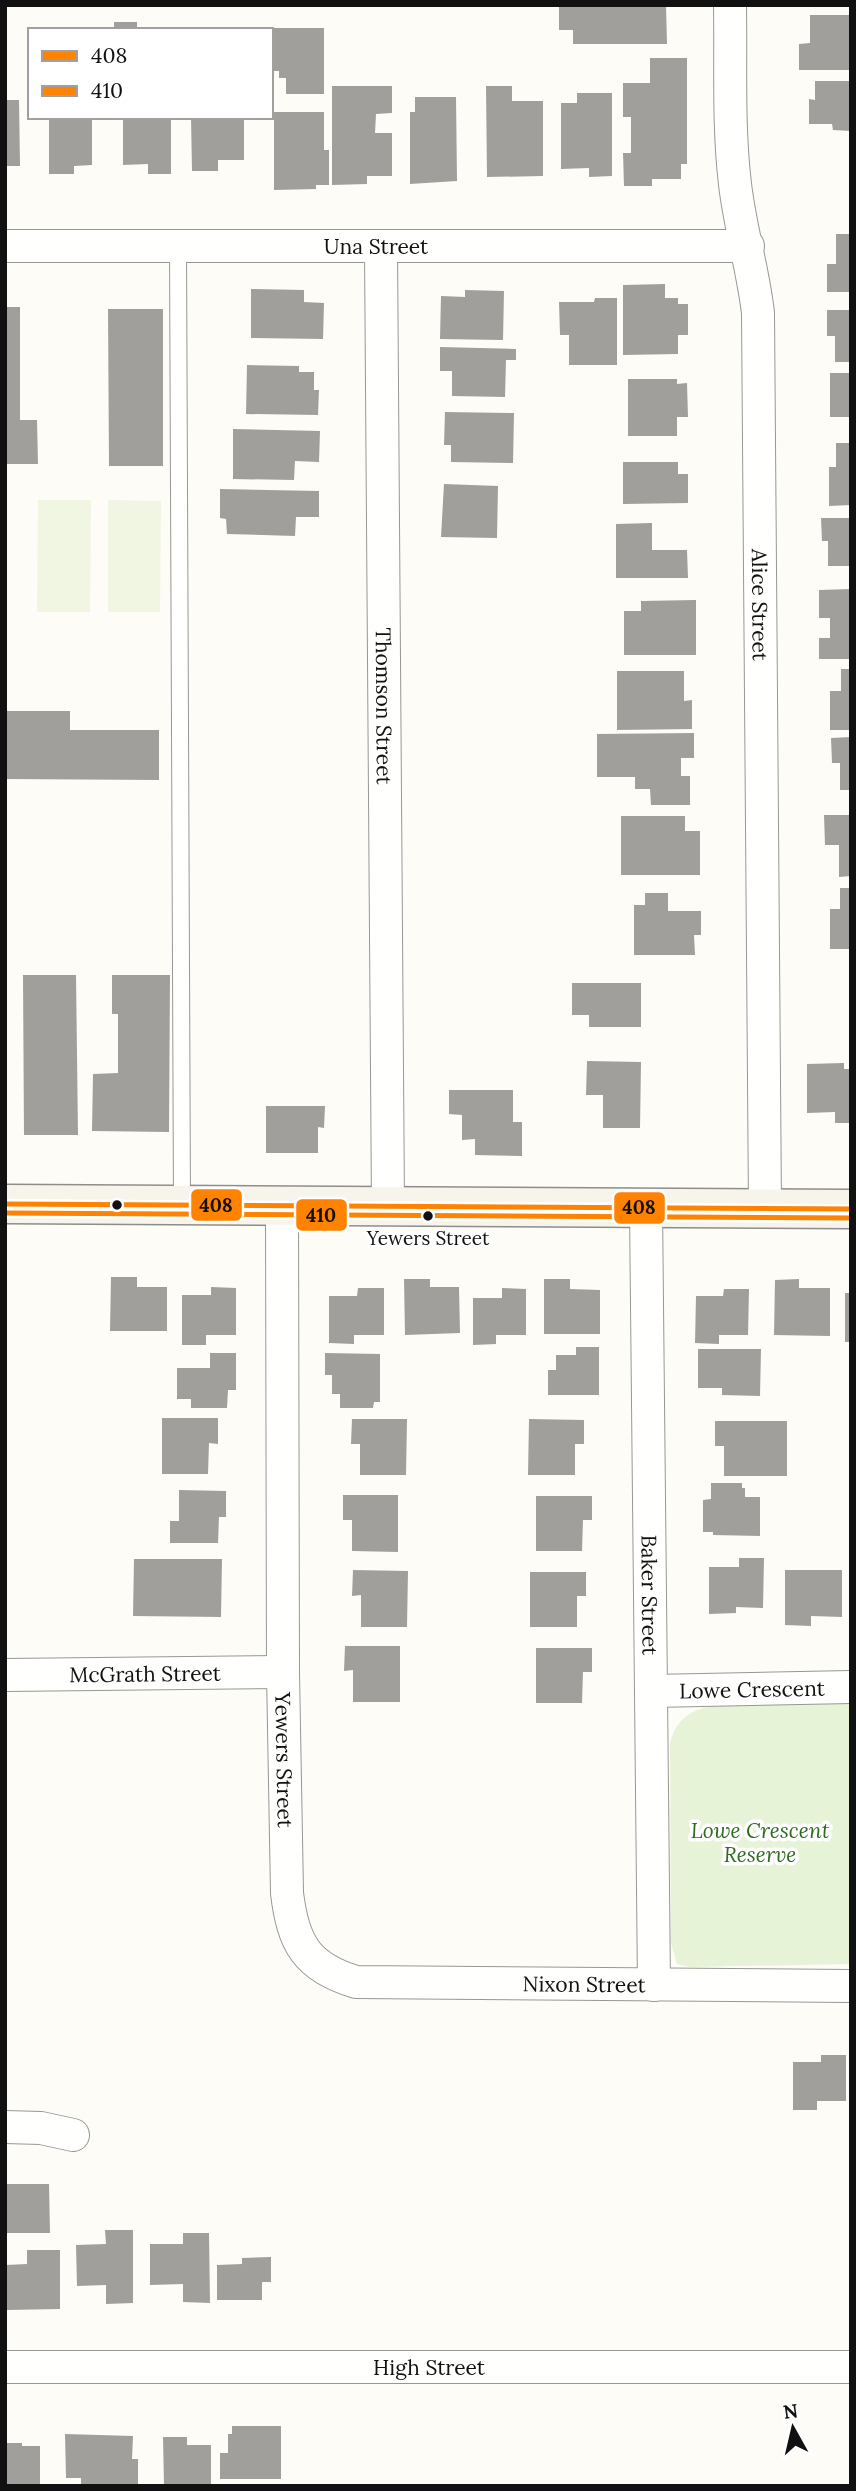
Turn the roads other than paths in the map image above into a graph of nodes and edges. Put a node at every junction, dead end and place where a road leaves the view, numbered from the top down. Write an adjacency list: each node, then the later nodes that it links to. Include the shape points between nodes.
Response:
1 (730, 5): 3 (street, Alice Street, via 732,154)
2 (5, 246): 4 (street, Una Street)
3 (748, 246): 5 (street, Una Street); 11 (street, Alice Street, via 758,313)
4 (178, 247): 5 (street, Una Street); 7 (lane)
5 (381, 248): 9 (street, Thomson Street)
6 (5, 1204): 7 (main road)
7 (182, 1205): 8 (main road)
8 (282, 1207): 9 (main road); 13 (street, Yewers Street)
9 (388, 1207): 10 (main road)
10 (646, 1208): 11 (main road); 16 (street, Baker Street)
11 (765, 1208): 12 (main road)
12 (851, 1209)
13 (283, 1672): 14 (street, McGrath Street); 17 (street, Yewers Street, via 290,1920 306,1954)
14 (5, 1675)
15 (851, 1687): 16 (street, Lowe Crescent)
16 (652, 1691): 18 (street, Baker Street)
17 (321, 1968): 18 (street, Nixon Street, via 356,1983)
18 (654, 1984): 19 (street, Nixon Street)
19 (851, 1986)
20 (5, 2127): 21 (street)
21 (73, 2135)
22 (5, 2367): 23 (street, High Street)
23 (851, 2367)

